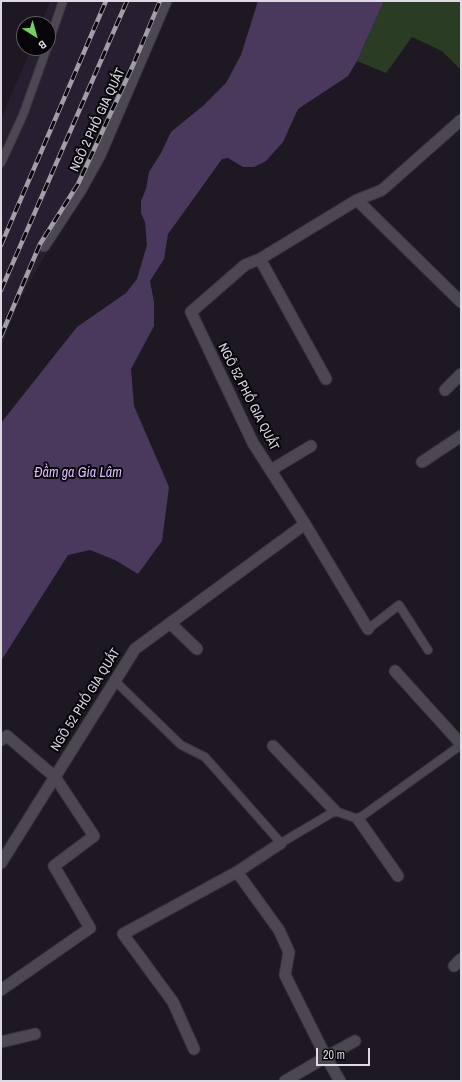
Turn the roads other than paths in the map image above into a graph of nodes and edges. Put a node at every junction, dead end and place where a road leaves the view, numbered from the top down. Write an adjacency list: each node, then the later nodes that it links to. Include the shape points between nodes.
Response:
1 (64, 1): 3 (lane)
2 (166, 1): 8 (street, NGÕ 2 PHỐ GIA QUẤT, via 100,155)
3 (56, 23)
4 (44, 56): 6 (lane, via 23,115)
5 (461, 120): 7 (street, NGÕ 52 PHỐ GIA QUẤT, via 382,190)
6 (1, 163)
7 (357, 200): 9 (street, NGÕ 52 PHỐ GIA QUẤT); 10 (street)
8 (44, 246)
9 (260, 259): 12 (street); 17 (street, NGÕ 52 PHỐ GIA QUẤT, via 245,265 191,312 253,443)
10 (461, 302)
11 (461, 374): 13 (street)
12 (326, 379)
13 (446, 390)
14 (461, 436): 16 (street)
15 (310, 446): 17 (street)
16 (422, 462)
17 (270, 470): 18 (street, NGÕ 52 PHỐ GIA QUẤT)
18 (305, 524): 19 (street, NGÕ 52 PHỐ GIA QUẤT); 20 (street)
19 (170, 623): 21 (street); 24 (street, NGÕ 52 PHỐ GIA QUẤT, via 135,649)
20 (368, 629): 22 (lane, via 399,605)
21 (197, 649)
22 (428, 650)
23 (395, 671): 26 (street)
24 (114, 680): 28 (street, NGÕ 52 PHỐ GIA QUẤT); 31 (lane, via 181,745 205,757)
25 (1, 740): 28 (street, via 7,736)
26 (461, 745): 30 (lane)
27 (273, 746): 29 (street)
28 (55, 777): 32 (street, NGÕ 52 PHỐ GIA QUẤT); 35 (street, via 94,836 54,866 90,928)
29 (335, 811): 30 (lane); 31 (lane)
30 (358, 819): 34 (street)
31 (281, 843): 33 (street)
32 (1, 863)
33 (237, 872): 39 (street, via 123,934 173,1002); 40 (street, via 279,930 289,952 285,975)
34 (398, 876)
35 (1, 990)
36 (35, 1034): 38 (street)
37 (355, 1041): 40 (street)
38 (1, 1042)
39 (194, 1049)
40 (326, 1057): 41 (street); 42 (street)
41 (285, 1081)
42 (340, 1081)

